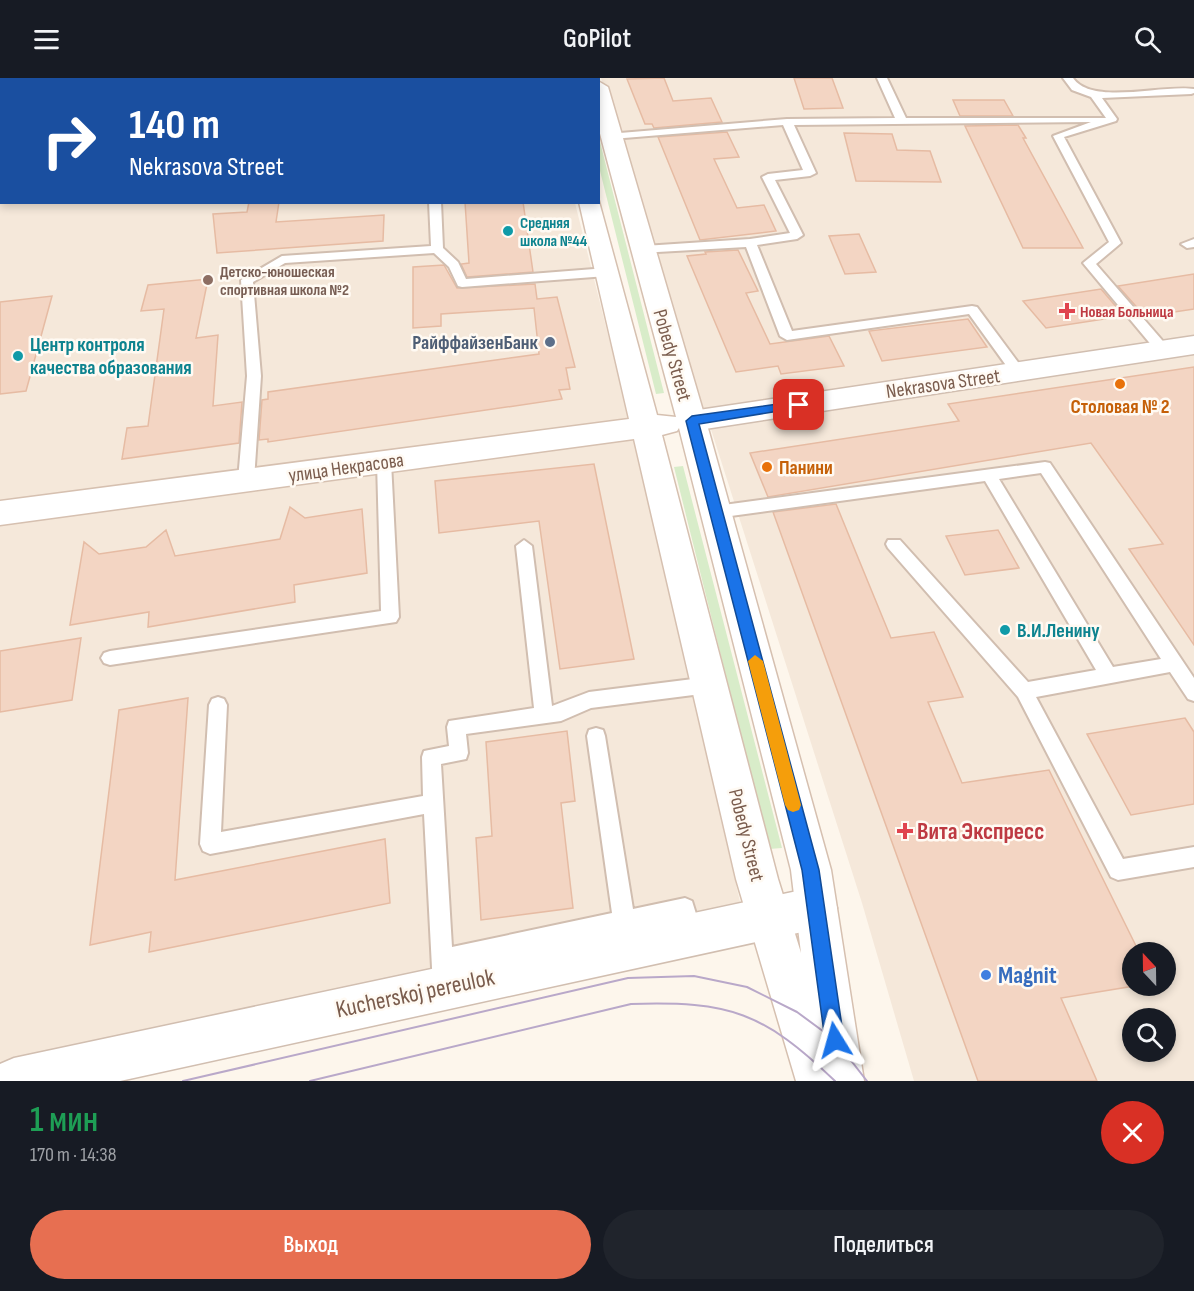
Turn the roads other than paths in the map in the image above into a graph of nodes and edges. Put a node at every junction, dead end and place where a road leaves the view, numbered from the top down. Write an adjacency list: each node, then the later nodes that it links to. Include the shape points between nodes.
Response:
1 (882, 78): 7 (lane)
2 (1068, 78): 5 (lane, via 1075,88)
3 (1191, 90): 5 (lane)
4 (600, 94): 9 (main road, Pobedy Street)
5 (1095, 95): 6 (lane)
6 (1112, 119): 7 (lane); 17 (lane, via 1059,136 1115,243 1089,263)
7 (902, 121): 8 (lane)
8 (787, 122): 9 (lane); 12 (lane, via 810,173 768,177 797,236)
9 (612, 136): 14 (main road, Pobedy Street)
10 (435, 204): 13 (lane)
11 (590, 204): 15 (main road, Pobedy Street)
12 (750, 243): 14 (lane); 18 (lane, via 787,336 972,310)
13 (437, 249): 15 (lane, via 454,265 462,284); 23 (lane, via 282,260 248,280 254,376)
14 (644, 250): 19 (main road, Pobedy Street)
15 (607, 272): 20 (main road, Pobedy Street)
16 (1194, 345): 17 (main road, Nekrasova Street)
17 (1163, 350): 18 (main road, Nekrasova Street)
18 (1018, 372): 19 (main road, Nekrasova Street)
19 (692, 421): 20 (main road, улица Некрасова); 24 (main road, Pobedy Street)
20 (646, 427): 21 (main road, улица Некрасова); 31 (main road, Pobedy Street)
21 (384, 462): 23 (main road, улица Некрасова); 28 (lane, via 390,617)
22 (989, 475): 24 (lane); 29 (lane, via 1045,467); 30 (lane)
23 (246, 480): 25 (main road, улица Некрасова)
24 (716, 512): 39 (main road, Pobedy Street, via 811,870)
25 (0, 513)
26 (894, 544): 32 (lane)
27 (524, 546): 35 (lane)
28 (110, 658)
29 (1174, 664): 30 (lane); 33 (lane)
30 (1109, 675): 32 (lane)
31 (709, 685): 35 (lane, via 589,700); 40 (main road, Pobedy Street)
32 (1024, 691): 38 (lane, via 1118,870)
33 (1194, 693)
34 (218, 705): 37 (lane, via 210,844)
35 (544, 716): 37 (lane, via 456,727 459,753 431,757)
36 (596, 736): 41 (lane)
37 (433, 803): 43 (lane)
38 (1194, 857)
39 (816, 908): 40 (main road, Kucherskoj pereulok); 47 (main road, Pobedy Street)
40 (768, 916): 42 (main road, Kucherskoj pereulok); 46 (main road, Pobedy Street)
41 (624, 921): 42 (lane, via 685,908); 43 (lane)
42 (692, 933): 43 (main road, Kucherskoj pereulok)
43 (443, 973): 44 (main road, Kucherskoj pereulok)
44 (103, 1071): 45 (main road, Kucherskoj pereulok)
45 (14, 1081)
46 (819, 1081)
47 (841, 1081)

